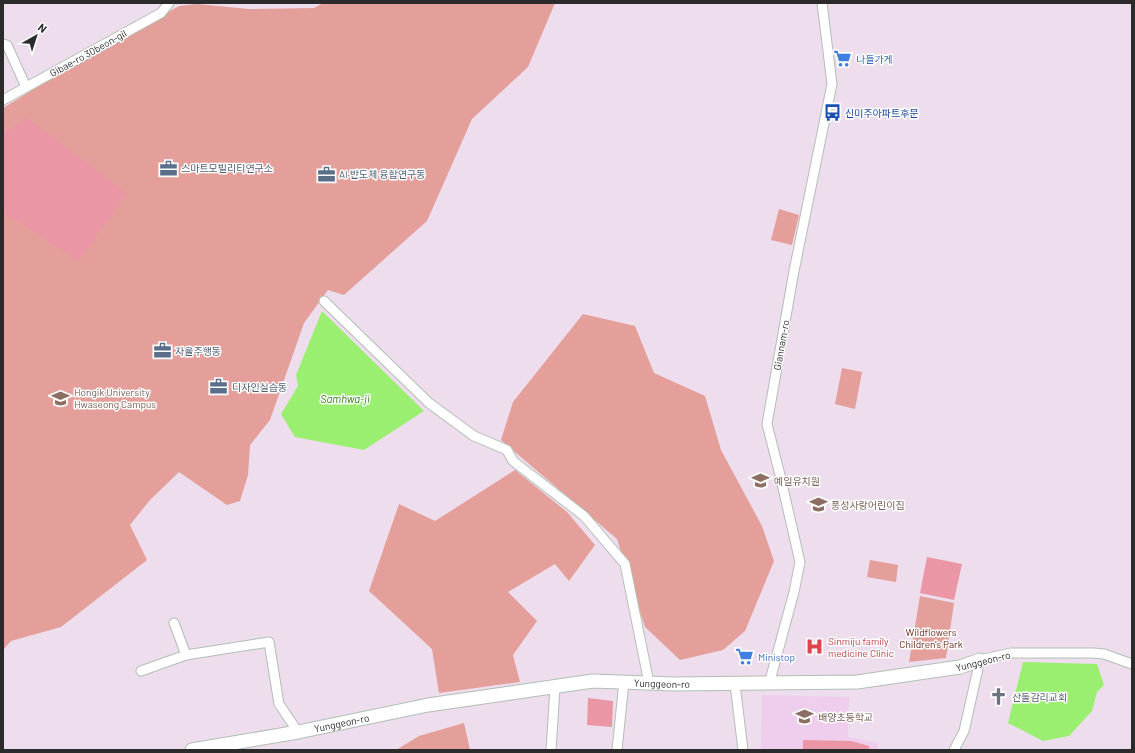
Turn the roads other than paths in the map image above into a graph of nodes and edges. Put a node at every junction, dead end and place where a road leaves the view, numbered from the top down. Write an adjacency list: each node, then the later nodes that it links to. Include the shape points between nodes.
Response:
1 (169, 3): 4 (street, Gibae-ro 30beon-gil, via 161,13)
2 (822, 3): 16 (street, Giannam-ro, via 832,84 794,271 767,424 800,562)
3 (3, 44): 4 (street, via 7,46)
4 (26, 87): 5 (street, Gibae-ro 30beon-gil)
5 (3, 100)
6 (324, 301): 14 (street, via 428,403 474,436 507,450 513,461 584,516 625,564)
7 (174, 623): 8 (street)
8 (186, 655): 12 (street); 18 (street, via 269,642 279,704)
9 (980, 660): 10 (street, Yunggeon-ro, via 1011,653 1093,653); 16 (street, Yunggeon-ro, via 960,667 864,682); 23 (street, via 964,731)
10 (1128, 662): 11 (street)
11 (1132, 670)
12 (141, 671)
13 (624, 682): 14 (street, Yunggeon-ro); 17 (street, Yunggeon-ro, via 593,681); 21 (street)
14 (649, 683): 15 (street, Yunggeon-ro)
15 (735, 684): 16 (street, Yunggeon-ro); 22 (street)
16 (769, 684)
17 (555, 688): 18 (street, Yunggeon-ro, via 428,706); 20 (street)
18 (298, 732): 19 (street, Yunggeon-ro)
19 (192, 750)
20 (552, 750)
21 (617, 750)
22 (743, 750)
23 (954, 750)

